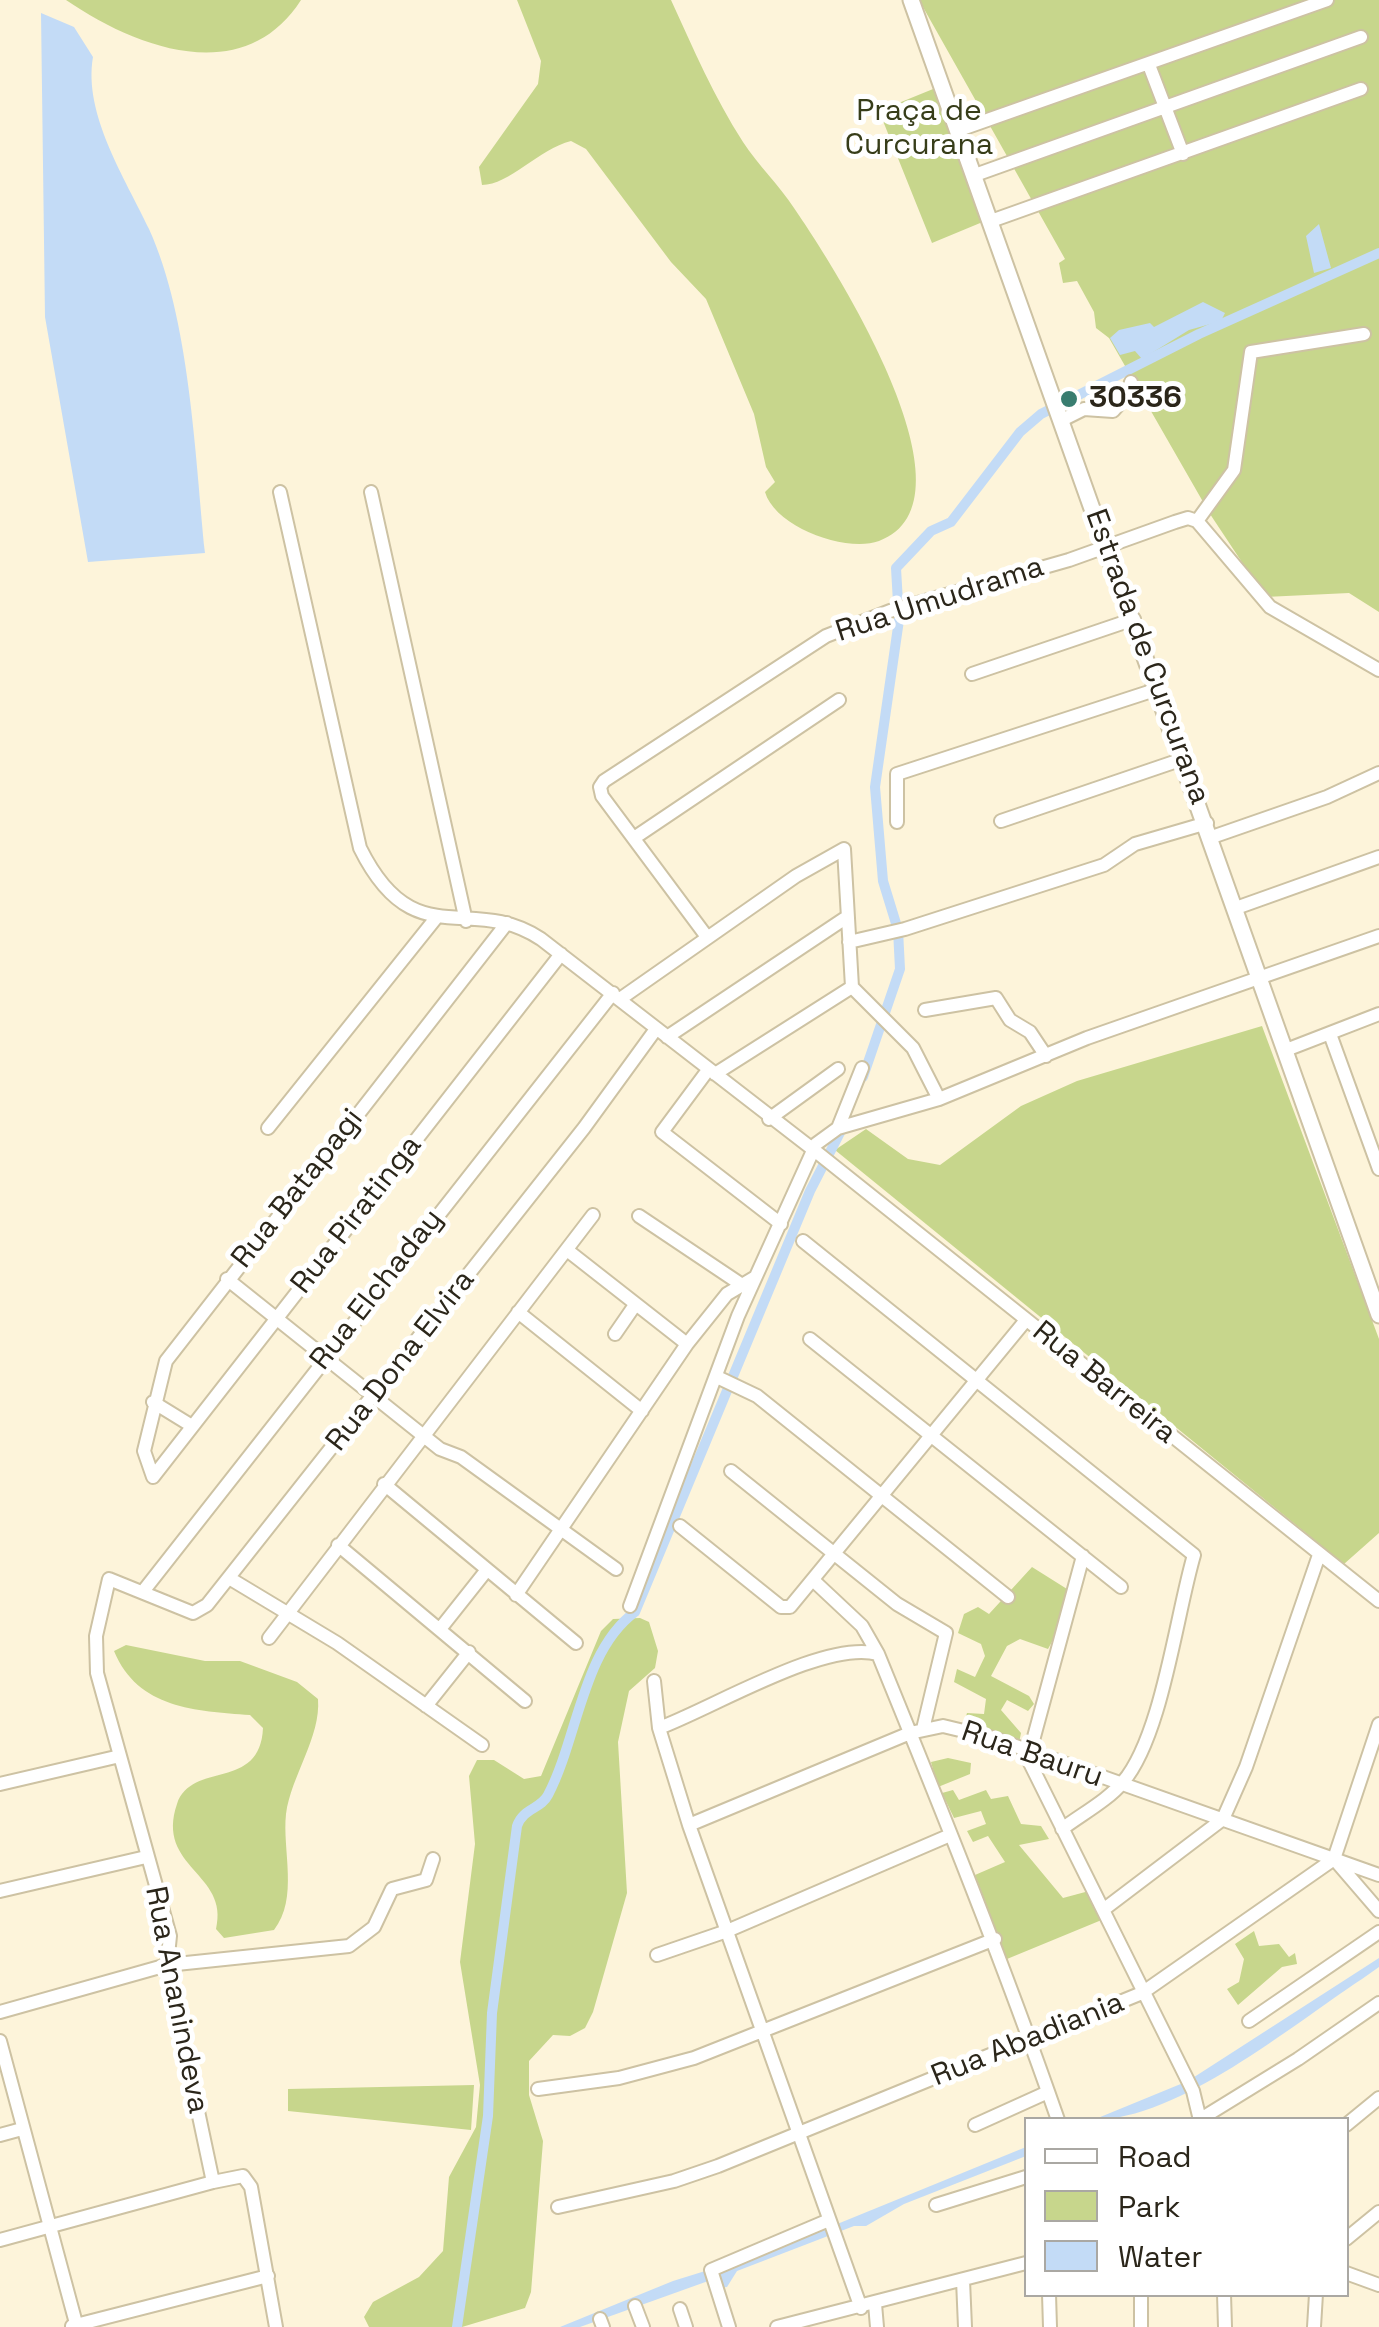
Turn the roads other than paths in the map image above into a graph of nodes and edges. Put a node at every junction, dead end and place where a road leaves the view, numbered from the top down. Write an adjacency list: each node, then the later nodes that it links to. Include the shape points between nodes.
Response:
1 (911, 0): 7 (main road, Estrada de Curcurana)
2 (1326, 0): 4 (street)
3 (1361, 37): 6 (street)
4 (1148, 65): 6 (street); 7 (street)
5 (1361, 90): 8 (street)
6 (1166, 108): 8 (street); 9 (street)
7 (959, 130): 9 (main road, Estrada de Curcurana)
8 (1182, 154): 10 (street)
9 (975, 175): 10 (main road, Estrada de Curcurana)
10 (992, 222): 13 (main road, Estrada de Curcurana)
11 (1364, 334): 16 (street, via 1250,352 1234,470)
12 (1131, 382): 13 (street, via 1113,411 1084,409)
13 (1061, 418): 17 (main road, Estrada de Curcurana)
14 (280, 492): 32 (street, via 360,848 387,890)
15 (372, 492): 33 (street)
16 (1198, 521): 17 (street, Rua Umudrama, via 1188,518); 19 (street, via 1270,607)
17 (1106, 547): 18 (main road, Estrada de Curcurana); 28 (street, Rua Umudrama, via 897,609 797,651 600,786)
18 (1134, 619): 20 (street); 21 (main road, Estrada de Curcurana)
19 (1379, 670)
20 (972, 674)
21 (1158, 689): 23 (main road, Estrada de Curcurana); 26 (street, via 897,774)
22 (839, 700): 28 (street)
23 (1184, 759): 25 (street); 27 (main road, Estrada de Curcurana)
24 (1379, 773): 27 (street, via 1327,797)
25 (1001, 821)
26 (897, 822)
27 (1209, 830): 30 (main road, Estrada de Curcurana); 37 (street, via 1136,844 1104,865)
28 (634, 838): 35 (street)
29 (1379, 857): 30 (street)
30 (1236, 908): 39 (main road, Estrada de Curcurana)
31 (847, 917): 35 (street, Rua Elchaday, via 840,849); 37 (street); 44 (street, Rua Dona Elvira)
32 (436, 918): 33 (street, Rua Barreira); 53 (street)
33 (466, 921): 34 (street, Rua Barreira)
34 (507, 923): 38 (street, Rua Barreira); 63 (street, Rua Batapagi)
35 (707, 936): 41 (street, Rua Elchaday)
36 (1379, 936): 39 (street)
37 (849, 942): 40 (street)
38 (561, 954): 41 (street, Rua Barreira); 68 (street, Rua Piratinga)
39 (1260, 977): 46 (main road, Estrada de Curcurana); 47 (street)
40 (852, 987): 50 (street); 51 (street, via 913,1048)
41 (617, 996): 44 (street, Rua Barreira); 73 (street, Rua Elchaday)
42 (925, 1010): 47 (street, via 996,998)
43 (1379, 1014): 45 (street)
44 (662, 1033): 50 (street, Rua Barreira); 76 (street, Rua Dona Elvira)
45 (1330, 1034): 46 (street); 56 (street)
46 (1286, 1050): 66 (main road, Estrada de Curcurana)
47 (1046, 1056): 51 (street)
48 (862, 1068): 54 (street)
49 (838, 1069): 52 (street)
50 (712, 1072): 52 (street, Rua Barreira); 59 (street, via 662,1132)
51 (939, 1099): 54 (street)
52 (769, 1118): 55 (street, Rua Barreira)
53 (268, 1128)
54 (838, 1128): 55 (street, via 821,1136)
55 (822, 1156): 59 (street); 69 (street, Rua Barreira)
56 (1379, 1169)
57 (593, 1215): 61 (street)
58 (639, 1216): 64 (street)
59 (781, 1224): 62 (street)
60 (803, 1241): 75 (street)
61 (567, 1250): 65 (street); 67 (street)
62 (756, 1276): 64 (street); 74 (street)
63 (227, 1279): 68 (street); 77 (street, Rua Batapagi, via 166,1361)
64 (739, 1284): 72 (street)
65 (635, 1305): 70 (street); 72 (street)
66 (1378, 1311)
67 (518, 1312): 78 (street); 80 (street)
68 (275, 1319): 73 (street); 79 (street, Rua Piratinga)
69 (1026, 1320): 75 (street); 89 (street, Rua Barreira)
70 (615, 1334)
71 (810, 1339): 81 (street)
72 (687, 1344): 78 (street)
73 (323, 1357): 76 (street); 98 (street, Rua Elchaday)
74 (716, 1377): 85 (street, via 757,1396); 102 (street)
75 (976, 1379): 81 (street); 119 (street, via 1194,1555 1150,1728)
76 (374, 1395): 80 (street); 94 (street, Rua Dona Elvira)
77 (153, 1402): 79 (street); 83 (street, Rua Batapagi, via 144,1451)
78 (642, 1411): 87 (street)
79 (192, 1426): 83 (street, Rua Piratinga)
80 (423, 1432): 84 (street); 87 (street)
81 (929, 1438): 85 (street); 91 (street)
82 (731, 1471): 90 (street)
83 (152, 1477)
84 (384, 1484): 88 (street); 93 (street)
85 (883, 1496): 90 (street); 100 (street)
86 (680, 1526): 96 (street, via 781,1606 790,1607)
87 (561, 1529): 92 (street); 99 (street)
88 (338, 1545): 103 (street); 104 (street)
89 (1319, 1555): 101 (street, Rua Barreira); 120 (street)
90 (835, 1556): 96 (street); 114 (street, via 948,1636)
91 (1084, 1556): 97 (street); 116 (street)
92 (616, 1568)
93 (486, 1571): 99 (street); 104 (street)
94 (230, 1578): 98 (street, Rua Dona Elvira, via 200,1612); 103 (street)
95 (109, 1579): 98 (street, Rua Dona Elvira); 117 (street, Rua Ananindeva, via 96,1655)
96 (814, 1581): 108 (street, via 862,1626)
97 (1121, 1587)
98 (144, 1589)
99 (516, 1595): 106 (street)
100 (1008, 1597)
101 (1379, 1601)
102 (630, 1606)
103 (287, 1614): 105 (street); 111 (street)
104 (440, 1628): 107 (street)
105 (269, 1638)
106 (576, 1643)
107 (468, 1652): 110 (street); 111 (street)
108 (878, 1654): 113 (street, via 852,1650 821,1658); 114 (street)
109 (654, 1681): 113 (street)
110 (526, 1701)
111 (426, 1706): 115 (street)
112 (1379, 1724): 126 (street)
113 (659, 1728): 121 (street)
114 (917, 1731): 116 (street, Rua Bauru, via 960,1728); 121 (street, Rua Bauru); 123 (street)
115 (482, 1746)
116 (1029, 1751): 119 (street, Rua Bauru); 122 (street)
117 (120, 1756): 118 (street); 124 (street, Rua Ananindeva)
118 (0, 1784)
119 (1120, 1786): 120 (street, Rua Bauru); 122 (street)
120 (1223, 1820): 126 (street, Rua Bauru); 129 (street)
121 (689, 1825): 131 (street)
122 (1062, 1829): 129 (street)
123 (948, 1836): 131 (street); 133 (street)
124 (146, 1857): 128 (street); 135 (street, Rua Ananindeva, via 170,1936)
125 (433, 1858): 135 (street, via 426,1880 392,1890 368,1935 349,1946)
126 (1334, 1859): 127 (street, Rua Bauru); 130 (street); 136 (street, Rua Abadiania)
127 (1379, 1875)
128 (0, 1892)
129 (1103, 1910): 136 (street)
130 (1379, 1912)
131 (728, 1931): 134 (street); 140 (street)
132 (1379, 1932): 139 (street)
133 (995, 1939): 140 (street); 142 (street)
134 (658, 1955)
135 (168, 1965): 138 (street); 156 (street, Rua Ananindeva)
136 (1142, 1994): 142 (street, Rua Abadiania); 148 (street, via 1193,2091)
137 (1379, 2002): 149 (street)
138 (0, 2012)
139 (1249, 2021)
140 (761, 2032): 144 (street, via 652,2071); 153 (street)
141 (0, 2041): 143 (street)
142 (1030, 2042): 145 (street); 153 (street, Rua Abadiania)
143 (4, 2072): 152 (street)
144 (538, 2089)
145 (1048, 2092): 147 (street); 151 (street)
146 (1379, 2098): 150 (street)
147 (1057, 2117)
148 (1200, 2117)
149 (1203, 2117)
150 (1349, 2123)
151 (975, 2124)
152 (22, 2129): 154 (street); 161 (street)
153 (797, 2132): 158 (street, Rua Abadiania, via 674,2181); 160 (street)
154 (0, 2135)
155 (1024, 2178): 157 (street)
156 (213, 2182): 161 (street); 166 (street, via 248,2180)
157 (936, 2205)
158 (558, 2207)
159 (1379, 2212): 162 (street)
160 (830, 2223): 174 (street); 180 (street, via 727,2261 711,2276)
161 (50, 2226): 163 (street); 176 (street)
162 (1349, 2237)
163 (0, 2240)
164 (1024, 2263): 167 (street)
165 (1349, 2274): 168 (street)
166 (268, 2276): 176 (street); 177 (street)
167 (964, 2280): 174 (street); 183 (street)
168 (1379, 2285)
169 (1049, 2297): 184 (street)
170 (1140, 2297): 185 (street)
171 (1224, 2297): 186 (street)
172 (1316, 2297): 187 (street)
173 (636, 2306): 178 (street)
174 (868, 2306): 181 (street); 182 (street)
175 (680, 2309): 179 (street)
176 (74, 2326)
177 (276, 2327)
178 (643, 2327)
179 (686, 2327)
180 (729, 2327)
181 (777, 2327)
182 (877, 2327)
183 (965, 2327)
184 (1050, 2327)
185 (1141, 2327)
186 (1225, 2327)
187 (1314, 2327)

